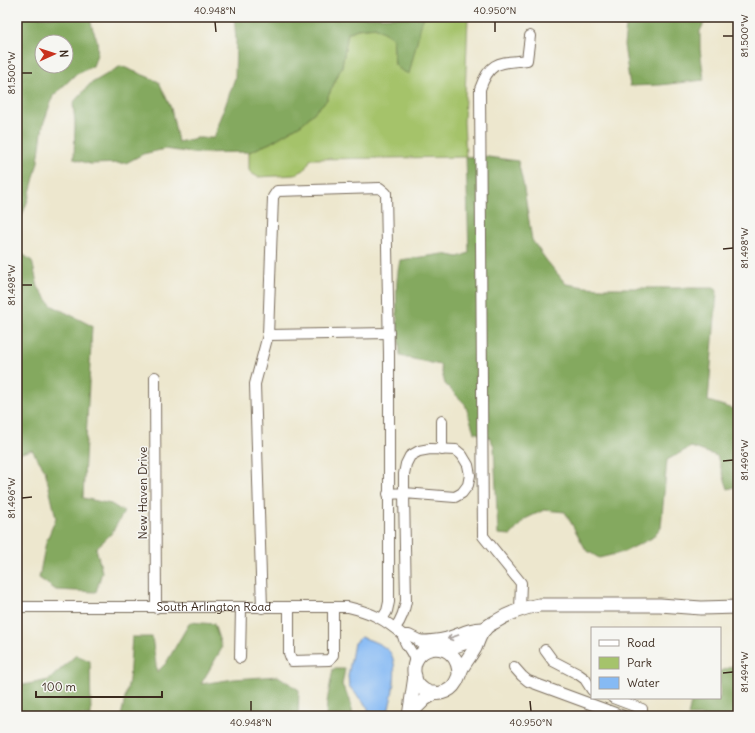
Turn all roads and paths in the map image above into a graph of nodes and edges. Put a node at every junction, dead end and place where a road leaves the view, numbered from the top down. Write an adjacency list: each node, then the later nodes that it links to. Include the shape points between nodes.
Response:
1 (530, 36): 16 (street, via 528,60 496,64 485,75 480,89 483,536 521,583)
2 (389, 334): 3 (street); 3 (street, via 386,193 380,188 277,191 273,196); 8 (street)
3 (268, 335): 15 (street, via 255,384)
4 (155, 377): 13 (street, New Haven Drive)
5 (442, 421): 6 (street)
6 (442, 450): 7 (street, via 419,451 410,456 404,474); 7 (street, via 456,450 468,465 470,475 462,493 455,497)
7 (404, 493): 8 (street); 18 (street, via 406,601 404,613)
8 (388, 494): 17 (street, via 389,602)
9 (289, 607): 10 (street, South Arlington Road); 10 (street, via 289,653 292,661 328,660 333,655); 15 (street, South Arlington Road)
10 (333, 607): 17 (street, South Arlington Road, via 348,607)
11 (738, 607): 16 (main road, via 539,605)
12 (17, 608): 13 (street, South Arlington Road)
13 (156, 608): 14 (street, South Arlington Road)
14 (241, 608): 15 (street, South Arlington Road); 25 (street)
15 (262, 608)
16 (520, 609): 19 (main road)
17 (382, 619): 18 (street, South Arlington Road)
18 (395, 628): 20 (street, South Arlington Road)
19 (485, 629): 21 (main road); 22 (main road, one-way to 22, via 476,629 447,639)
20 (403, 635): 22 (street, South Arlington Road, via 409,635); 27 (street, South Arlington Road, via 403,640 413,652)
21 (477, 640): 23 (main road); 28 (main road)
22 (421, 642): 23 (street, South Arlington Road)
23 (440, 649): 27 (main road, via 431,649 418,657); 28 (main road, via 452,655 459,668)
24 (545, 650): 29 (street, via 553,661 585,679)
25 (240, 658)
26 (514, 667): 33 (street, via 528,681)
27 (415, 670): 30 (main road, via 419,686); 32 (main road)
28 (459, 675): 30 (main road, via 452,688 446,692)
29 (591, 688)
30 (435, 693): 32 (main road)
31 (616, 699): 34 (street, via 642,709)
32 (409, 715)
33 (623, 716)
34 (642, 716)

